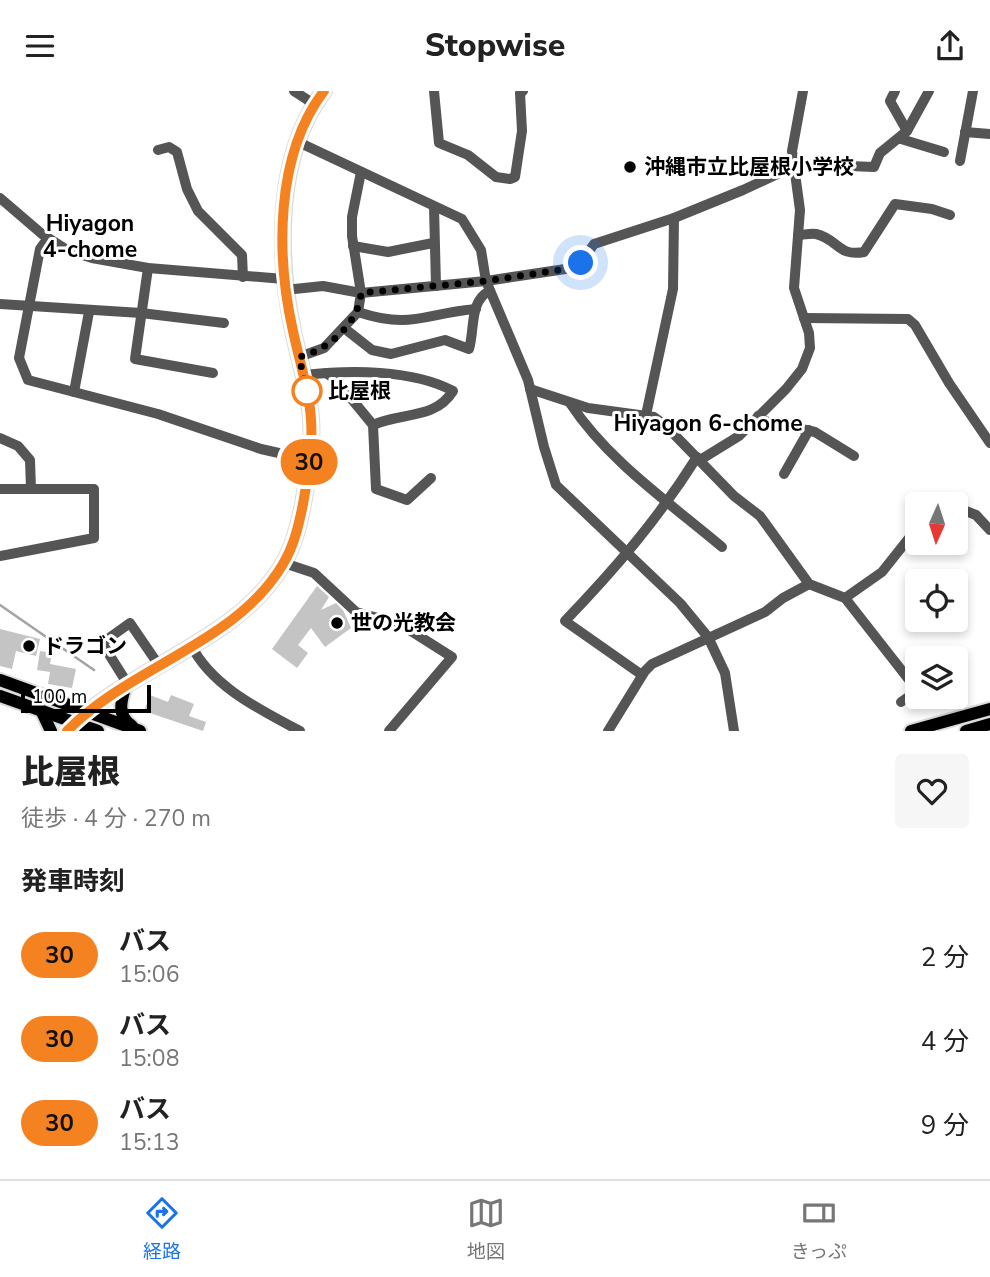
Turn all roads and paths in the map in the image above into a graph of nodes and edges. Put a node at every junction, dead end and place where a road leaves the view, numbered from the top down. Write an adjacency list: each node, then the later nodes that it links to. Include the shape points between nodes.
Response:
1 (294, 91): 9 (street)
2 (324, 91): 9 (highway)
3 (434, 91): 4 (street, via 439,143 468,155 496,177 510,179 522,131)
4 (523, 91)
5 (803, 91): 17 (street, via 792,151)
6 (895, 91): 12 (street, via 890,101)
7 (929, 91): 12 (street)
8 (973, 91): 10 (street)
9 (314, 104): 13 (highway)
10 (965, 132): 11 (street); 16 (street)
11 (990, 134)
12 (904, 135): 15 (street); 17 (street, via 880,153 874,167)
13 (296, 141): 18 (street); 29 (highway, via 284,226)
14 (159, 151): 28 (street, via 169,147 177,152 198,211 242,255)
15 (944, 152)
16 (960, 161)
17 (795, 166): 22 (street); 23 (street, via 800,191)
18 (362, 172): 20 (street); 26 (street, via 352,217)
19 (0, 198): 24 (street)
20 (434, 207): 25 (street); 31 (street, via 462,219 472,232 481,250)
21 (950, 215): 23 (street, via 895,204 864,252 853,254 815,234)
22 (674, 218): 31 (street, via 594,244 572,268); 49 (street, via 673,289)
23 (798, 235): 39 (street, via 794,288)
24 (48, 238): 27 (street, via 92,258); 34 (street, via 40,249)
25 (433, 243): 26 (street, via 388,252); 30 (street)
26 (353, 246): 32 (street)
27 (148, 268): 28 (street); 38 (street)
28 (243, 277): 29 (street)
29 (284, 284): 32 (street); 42 (highway)
30 (436, 286): 31 (street); 32 (street)
31 (488, 286): 35 (street); 46 (street)
32 (361, 293): 37 (street)
33 (0, 305): 34 (street)
34 (29, 307): 36 (street); 47 (street, via 19,358 24,374 28,380)
35 (476, 309): 37 (street, via 407,323); 41 (street, via 469,349 445,339 391,354 372,350)
36 (89, 312): 38 (street); 47 (street)
37 (358, 312): 41 (street)
38 (141, 313): 40 (street); 43 (street, via 135,359)
39 (804, 318): 50 (street, via 810,348 802,369); 54 (street, via 908,319)
40 (224, 323)
41 (344, 328): 42 (street, via 324,348)
42 (299, 357): 45 (highway)
43 (213, 373)
44 (326, 373): 45 (street); 51 (street); 51 (street, via 348,370 431,381 453,391 433,411 390,417)
45 (304, 375): 57 (highway, via 311,417)
46 (530, 389): 48 (street); 67 (street, via 556,485)
47 (74, 393): 57 (street)
48 (570, 403): 49 (street); 62 (street, via 585,425)
49 (646, 415): 56 (street, via 665,425)
50 (758, 417): 52 (street); 56 (street, via 738,436)
51 (373, 425): 59 (street, via 376,489 407,501)
52 (809, 430): 55 (street); 58 (street)
53 (0, 438): 61 (street, via 18,446 30,460)
54 (990, 443)
55 (854, 456)
56 (698, 458): 62 (street); 70 (street, via 760,516)
57 (310, 460): 69 (highway, via 300,518)
58 (784, 474)
59 (431, 478)
60 (0, 489): 61 (street)
61 (31, 489): 68 (street, via 94,489 94,538)
62 (668, 502): 66 (street); 67 (street)
63 (968, 512): 64 (street)
64 (990, 530)
65 (905, 543): 71 (street, via 882,572)
66 (722, 547)
67 (630, 553): 72 (street); 75 (street, via 565,621)
68 (0, 556)
69 (284, 563): 73 (highway, via 248,608); 91 (street, via 314,573 356,612 400,624 452,657)
70 (809, 584): 71 (street); 72 (street, via 765,612)
71 (845, 598): 76 (street)
72 (708, 637): 75 (street, via 652,664); 93 (street, via 725,673)
73 (191, 645): 74 (highway); 90 (street, via 203,666 222,684)
74 (158, 664): 78 (highway); 78 (street, via 130,623 102,643)
75 (642, 675): 92 (street)
76 (905, 676)
77 (0, 680): 84 (main road)
78 (127, 683): 84 (highway); 87 (main road, via 120,709 125,722)
79 (0, 696): 83 (main road)
80 (905, 699): 81 (street)
81 (901, 702)
82 (990, 709): 94 (main road)
83 (41, 710): 86 (main road); 88 (main road)
84 (87, 712): 86 (highway); 87 (main road)
85 (990, 724): 95 (main road)
86 (71, 727): 89 (main road)
87 (138, 730)
88 (51, 731)
89 (97, 731)
90 (300, 731)
91 (389, 731)
92 (608, 731)
93 (734, 731)
94 (911, 731)
95 (966, 731)

